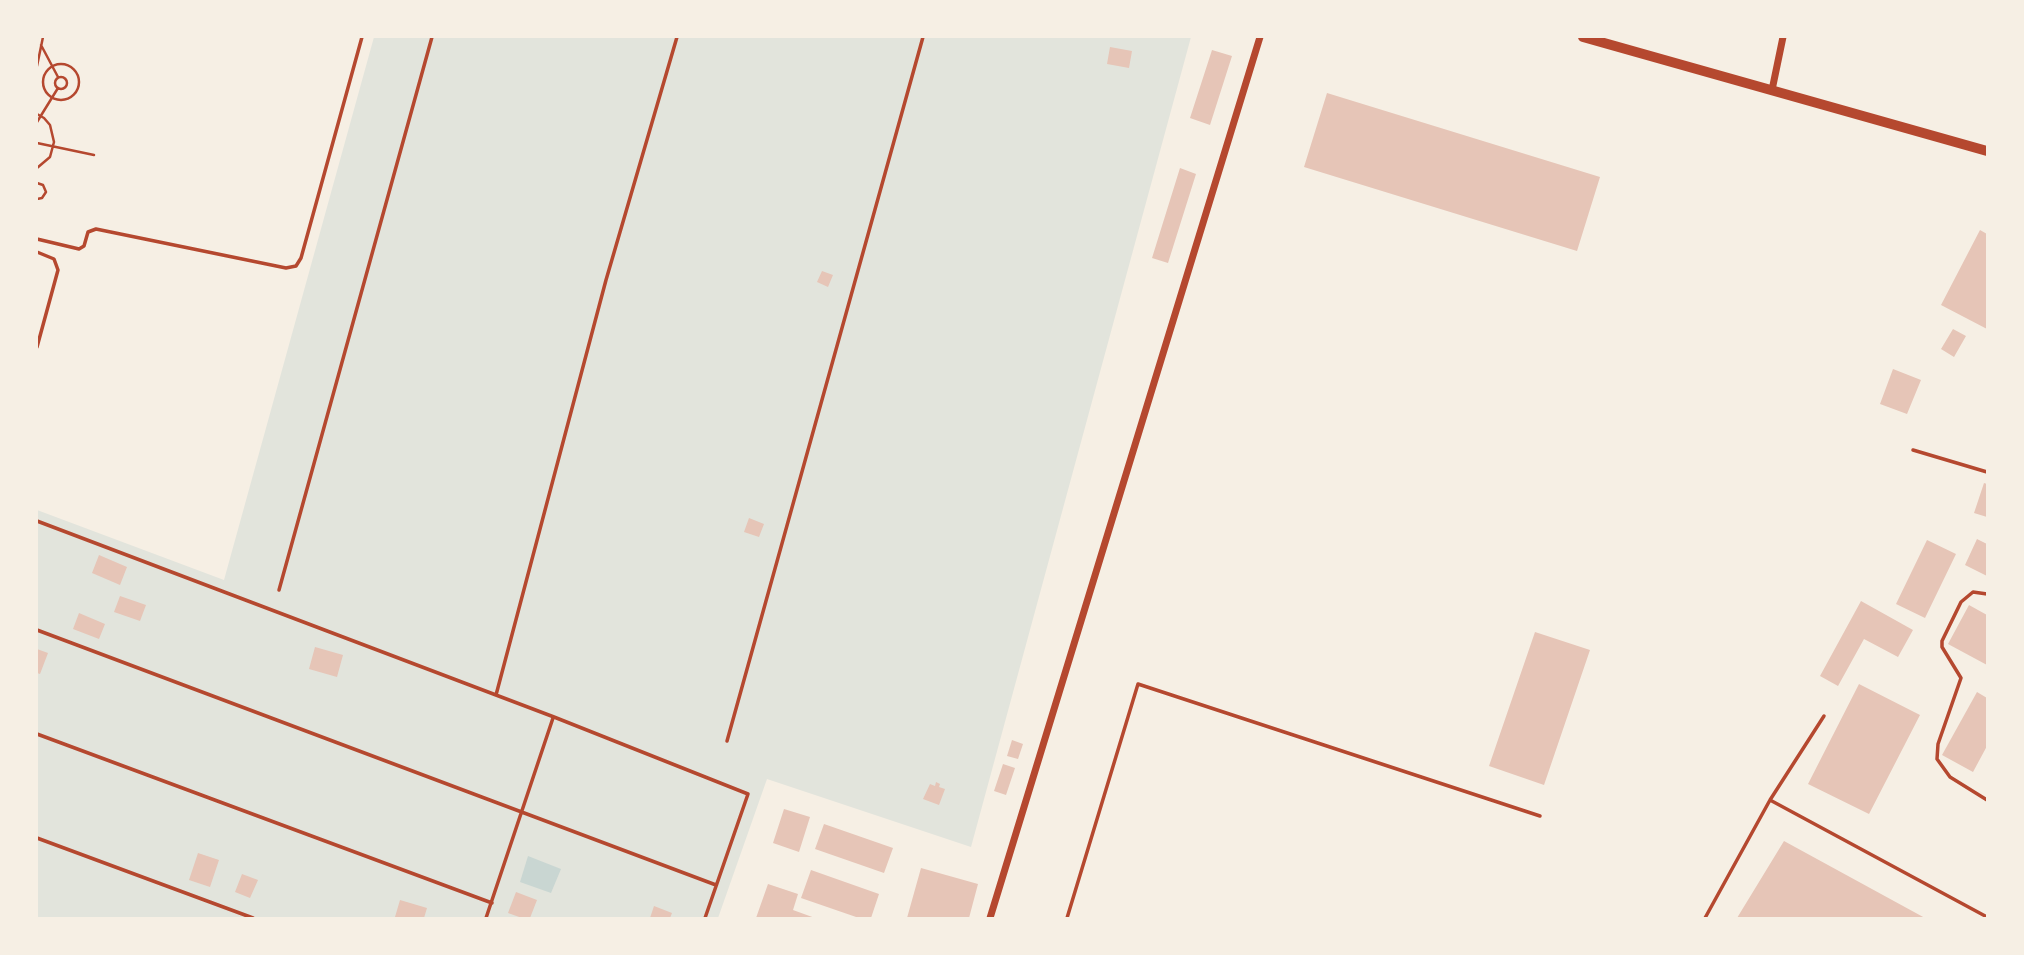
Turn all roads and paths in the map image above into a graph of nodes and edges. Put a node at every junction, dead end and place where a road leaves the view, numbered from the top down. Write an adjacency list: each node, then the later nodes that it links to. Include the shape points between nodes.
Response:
1 (43, 37): 9 (path)
2 (362, 37): 25 (lane, via 296,266 286,268 96,229 88,232 79,249)
3 (432, 37): 31 (lane)
4 (677, 37): 34 (lane, via 606,280)
5 (923, 37): 38 (lane)
6 (1260, 37): 50 (street)
7 (1583, 37): 14 (main road)
8 (1783, 37): 14 (street)
9 (41, 45): 10 (path); 11 (path)
10 (37, 66)
11 (53, 66): 12 (path); 15 (path, via 43,79); 15 (path, via 71,67 79,82 70,98)
12 (58, 77): 13 (path); 13 (path, via 65,77 68,83 65,89)
13 (58, 88): 15 (path)
14 (1772, 90): 20 (main road)
15 (52, 98): 16 (path)
16 (39, 115): 17 (path); 19 (path, via 52,130)
17 (37, 122)
18 (37, 143): 19 (path)
19 (54, 146): 21 (path); 22 (path, via 50,157)
20 (1987, 152)
21 (94, 155)
22 (37, 168)
23 (37, 183): 24 (path, via 46,192)
24 (37, 199)
25 (37, 239)
26 (37, 252): 27 (lane, via 54,259 58,270)
27 (37, 347)
28 (1913, 450): 29 (lane)
29 (1987, 472)
30 (37, 522): 34 (lane)
31 (279, 590)
32 (1987, 594): 40 (lane, via 1973,592 1961,602 1942,641 1961,678 1937,759 1950,777)
33 (37, 630): 41 (lane)
34 (496, 695): 36 (lane)
35 (1824, 716): 39 (lane)
36 (554, 717): 41 (lane); 44 (lane, via 748,794)
37 (37, 733): 45 (lane)
38 (727, 741)
39 (1770, 800): 46 (lane); 52 (lane)
40 (1987, 800)
41 (523, 811): 44 (lane); 45 (lane)
42 (1540, 816): 51 (lane, via 1138,684)
43 (37, 838): 47 (lane)
44 (716, 885): 49 (lane)
45 (492, 903): 48 (lane)
46 (1987, 917)
47 (253, 918)
48 (486, 918)
49 (705, 918)
50 (990, 918)
51 (1067, 918)
52 (1705, 918)

